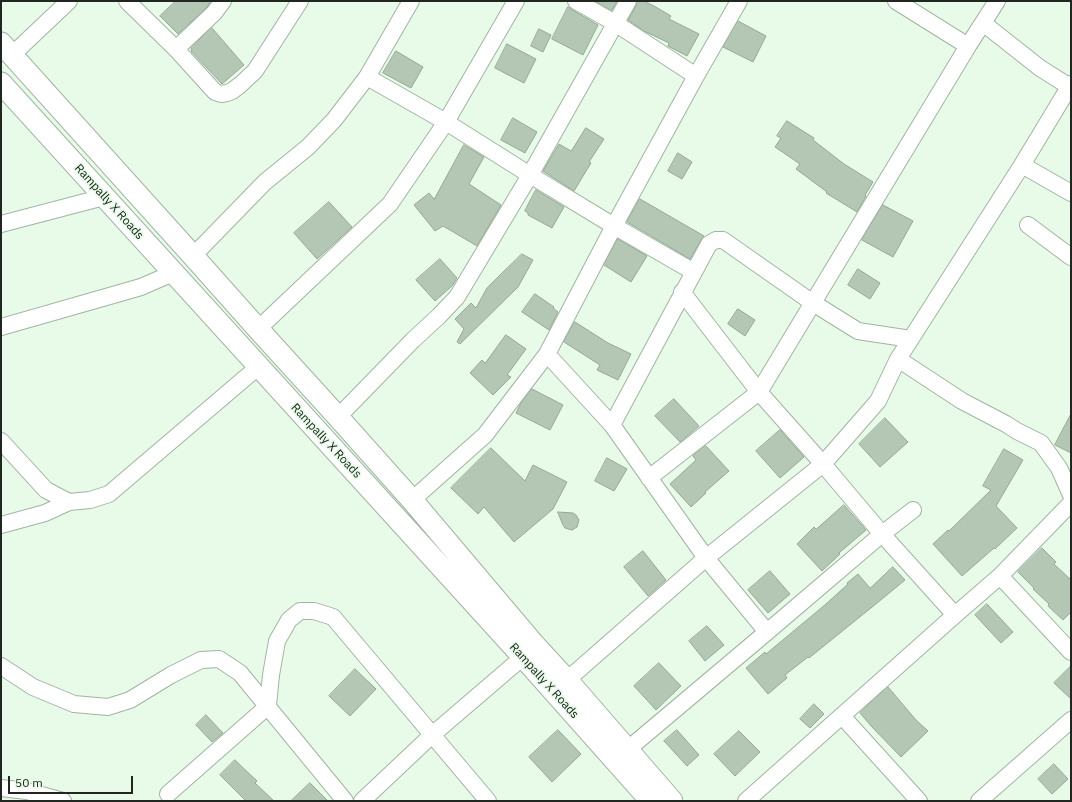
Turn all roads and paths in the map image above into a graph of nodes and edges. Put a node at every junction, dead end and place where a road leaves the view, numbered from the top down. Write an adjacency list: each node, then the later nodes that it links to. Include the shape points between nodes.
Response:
1 (69, 1): 15 (street)
2 (127, 1): 16 (street)
3 (223, 1): 16 (street)
4 (300, 1): 16 (street, via 255,71 227,93 216,92)
5 (411, 1): 18 (street)
6 (516, 1): 21 (street)
7 (576, 1): 12 (street)
8 (628, 1): 12 (street)
9 (739, 1): 17 (street)
10 (896, 1): 14 (street)
11 (997, 1): 13 (street)
12 (615, 23): 17 (street); 23 (street)
13 (983, 23): 14 (street); 20 (street, via 1040,68)
14 (968, 46): 34 (street)
15 (6, 49): 29 (main road)
16 (176, 49)
17 (696, 76): 28 (street)
18 (367, 77): 21 (street); 29 (street, via 334,120 308,147 265,182)
19 (1, 83): 25 (main road, Rampally X Roads)
20 (1070, 86): 22 (street)
21 (446, 122): 23 (street); 36 (street, via 390,204)
22 (1022, 165): 24 (street); 37 (street)
23 (530, 175): 28 (street); 44 (street, via 457,297)
24 (1071, 194)
25 (104, 197): 26 (street); 32 (main road, Rampally X Roads)
26 (1, 224)
27 (1028, 224): 30 (street)
28 (614, 226): 31 (street); 38 (street)
29 (193, 256): 36 (main road)
30 (1071, 256)
31 (694, 272): 33 (street); 34 (street, via 709,244 723,240)
32 (173, 273): 35 (street, via 141,287); 40 (main road, Rampally X Roads)
33 (682, 292): 43 (street); 45 (street)
34 (813, 303): 37 (street, via 858,331); 43 (street)
35 (1, 327)
36 (258, 329): 41 (main road)
37 (910, 339): 39 (street)
38 (547, 354): 45 (street); 50 (street, via 485,435)
39 (898, 359): 47 (street, via 878,400); 49 (street, via 962,401 1041,444 1059,468)
40 (258, 367): 42 (main road, Rampally X Roads); 51 (street, via 109,494 90,500)
41 (302, 378): 42 (main road); 44 (main road)
42 (282, 392): 61 (main road, Rampally X Roads)
43 (760, 392): 47 (street); 48 (street)
44 (338, 417): 50 (main road)
45 (612, 425): 48 (street)
46 (1, 442): 51 (street, via 46,490)
47 (823, 464): 55 (street); 56 (street)
48 (649, 478): 56 (street)
49 (1071, 495)
50 (412, 500): 63 (main road)
51 (69, 502): 54 (street, via 45,513)
52 (1071, 503): 57 (street)
53 (913, 510): 55 (street)
54 (1, 525)
55 (882, 534): 58 (street); 59 (street)
56 (706, 558): 59 (street); 63 (street)
57 (1000, 576): 58 (street); 60 (street)
58 (955, 615): 65 (street)
59 (767, 632): 68 (street)
60 (1071, 652)
61 (523, 656): 67 (street); 75 (main road, Rampally X Roads)
62 (1, 666): 64 (street, via 33,687 74,704 108,707 130,700 201,660 219,659 240,672)
63 (567, 680): 68 (main road)
64 (268, 706): 67 (street, via 276,641 289,620 300,612 314,610 333,617); 70 (street); 72 (street)
65 (842, 716): 77 (street); 78 (street)
66 (1071, 720): 79 (street)
67 (432, 735): 73 (street); 74 (street)
68 (627, 750): 76 (main road)
69 (1, 788): 71 (street, via 27,791)
70 (168, 794)
71 (63, 801)
72 (345, 801)
73 (362, 801)
74 (488, 801)
75 (651, 801)
76 (672, 801)
77 (746, 801)
78 (919, 801)
79 (979, 801)

